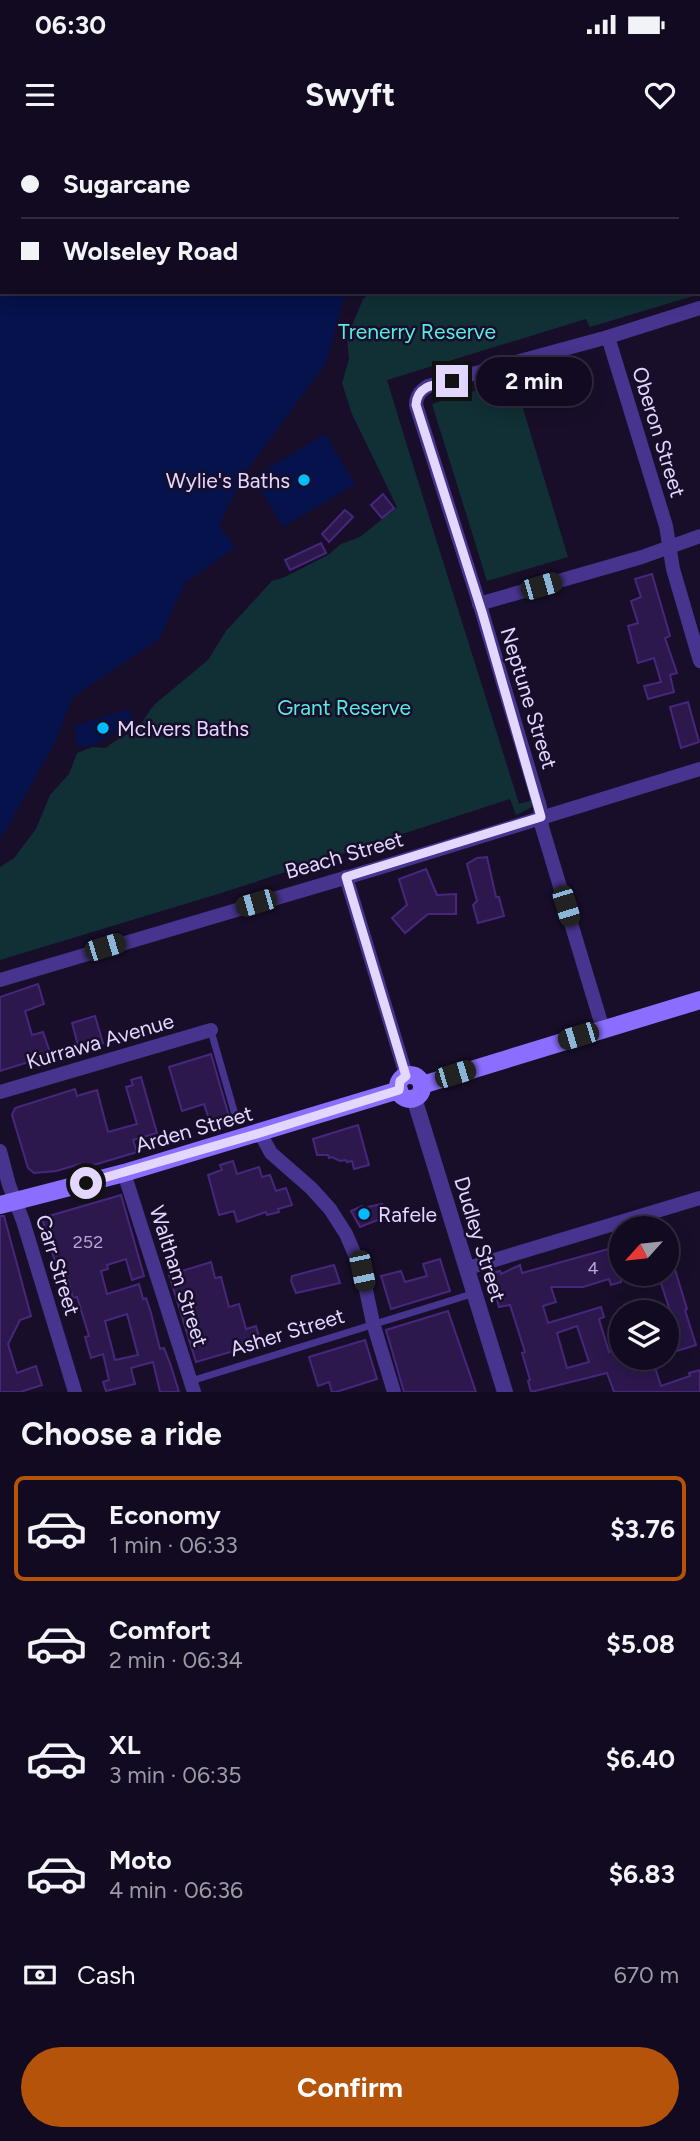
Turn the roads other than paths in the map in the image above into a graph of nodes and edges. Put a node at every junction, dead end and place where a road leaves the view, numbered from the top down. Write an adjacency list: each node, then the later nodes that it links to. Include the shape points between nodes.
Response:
1 (700, 308): 2 (street)
2 (608, 337): 4 (street, Oberon Street); 5 (street, Neptune Street, via 428,386 418,395 416,405)
3 (700, 536): 4 (street)
4 (669, 546): 5 (street); 6 (street, Oberon Street)
5 (479, 604): 8 (street, Neptune Street)
6 (700, 661)
7 (700, 769): 8 (street, Beach Street)
8 (541, 817): 9 (street, Beach Street); 12 (street, Neptune Street)
9 (346, 877): 10 (street, Beach Street); 14 (street, Dudley Street)
10 (0, 980)
11 (700, 1000): 12 (main road, Arden Street)
12 (603, 1029): 14 (main road, Arden Street)
13 (211, 1030): 15 (street, Kurrawa Avenue); 16 (lane)
14 (410, 1087): 17 (main road, Arden Street); 22 (street, Dudley Street)
15 (0, 1092)
16 (234, 1111)
17 (260, 1133): 19 (main road, Arden Street); 24 (street, via 271,1153 311,1188 346,1234 362,1271)
18 (0, 1151): 21 (street, Carr Street, via 9,1185)
19 (124, 1173): 21 (main road, Arden Street); 25 (street, Waltham Street)
20 (700, 1198): 22 (street)
21 (8, 1203): 26 (street, Carr Street)
22 (468, 1268): 23 (street, Dudley Street)
23 (475, 1293): 24 (lane, Asher Street); 28 (street, Dudley Street)
24 (373, 1324): 25 (lane, Asher Street); 27 (street)
25 (192, 1386)
26 (75, 1392)
27 (394, 1392)
28 (505, 1392)

